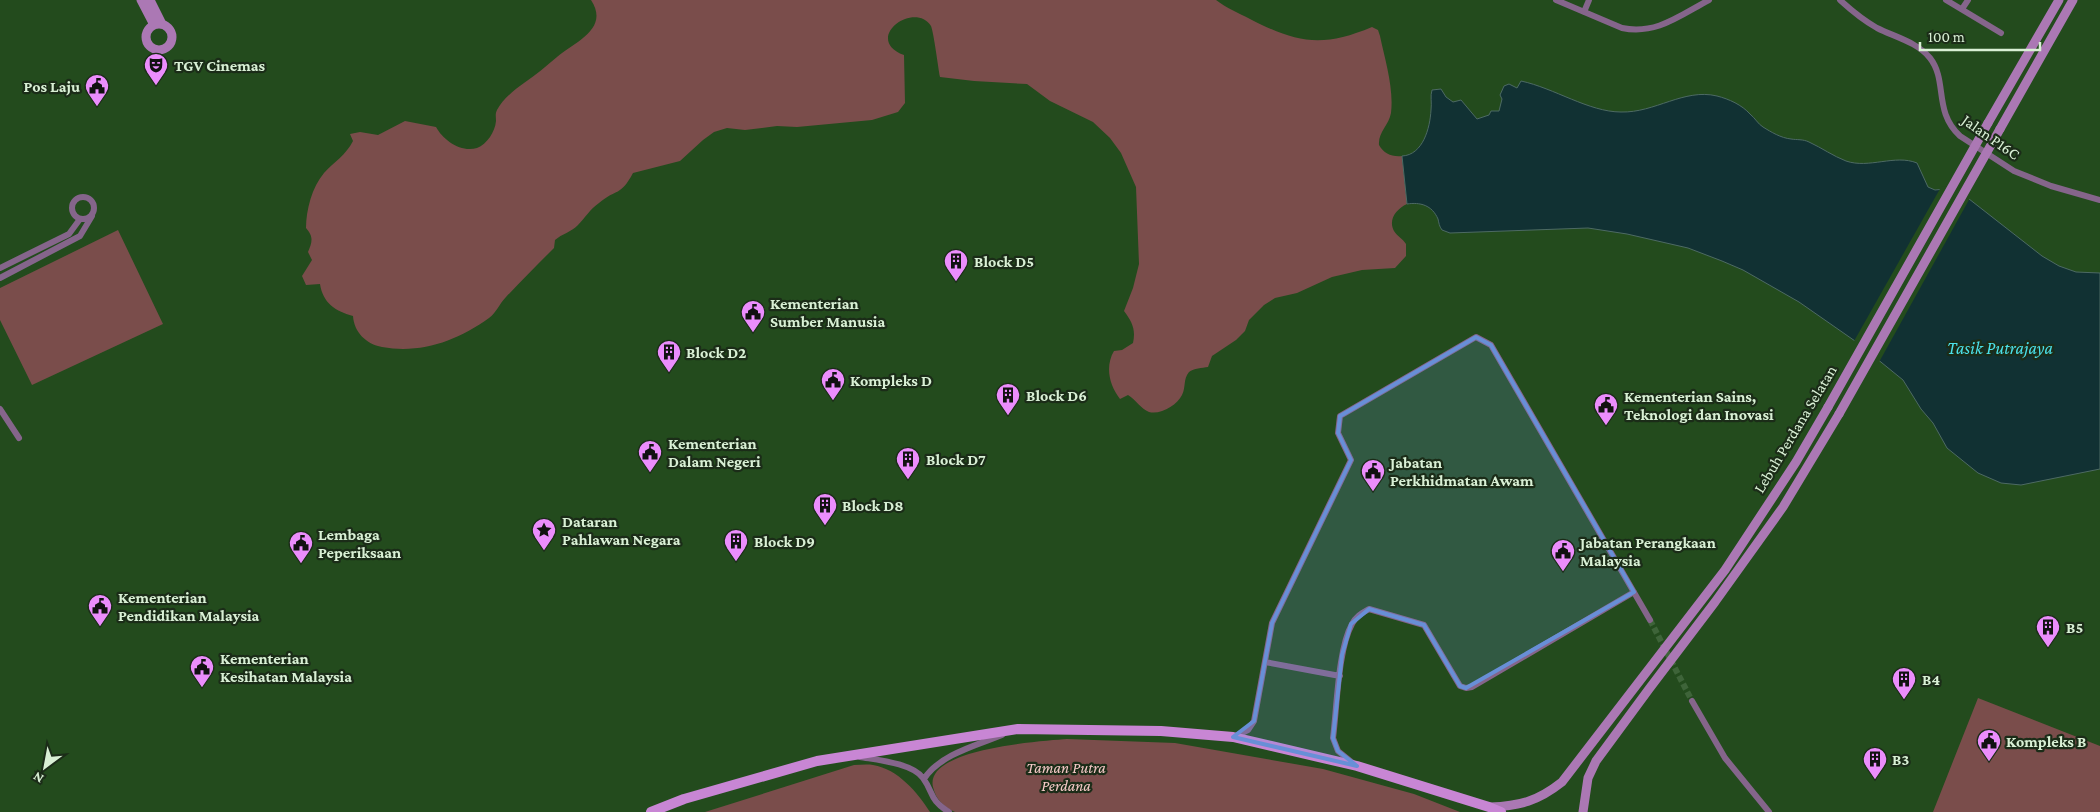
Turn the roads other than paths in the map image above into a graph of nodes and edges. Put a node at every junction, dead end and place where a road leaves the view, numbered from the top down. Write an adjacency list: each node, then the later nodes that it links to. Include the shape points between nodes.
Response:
1 (141, 0): 2 (main road, via 158,25)
2 (150, 0)
3 (1556, 0): 12 (street)
4 (1589, 0): 12 (street)
5 (1709, 0): 12 (street, via 1647,30 1622,28)
6 (1840, 0): 14 (street, Jalan P16C, via 1857,16 1902,38 1930,58 1937,71 1945,116 1960,136 2014,171)
7 (1946, 0): 11 (street)
8 (1968, 0): 11 (street)
9 (2059, 0): 31 (main road, Lebuh Perdana Selatan, bridge, via 1796,462 1725,570 1562,782 1540,798)
10 (2073, 0): 35 (main road, Lebuh Perdana Selatan, bridge, via 1783,507 1596,761 1588,778)
11 (1962, 9): 13 (street)
12 (1584, 12)
13 (2001, 33)
14 (2100, 200)
15 (92, 216): 16 (street); 16 (street, via 93,202 90,198 80,197 72,205 75,216); 18 (street, via 80,236)
16 (80, 219): 17 (street, via 69,234)
17 (0, 268)
18 (0, 278)
19 (0, 409): 20 (street)
20 (19, 438)
21 (1634, 592): 22 (street); 23 (street, via 1491,345 1476,337 1340,416 1338,433 1351,460 1272,623); 24 (street, via 1466,688 1460,686 1424,626 1369,609 1359,614 1351,624)
22 (1650, 620)
23 (1265, 662): 24 (street); 27 (street, via 1254,721 1248,730)
24 (1340, 676): 29 (street, via 1333,738 1338,751)
25 (1692, 701): 36 (street, via 1725,758)
26 (1018, 729): 27 (main road, via 1161,731); 28 (main road); 30 (street, via 954,755 933,768)
27 (1233, 738): 29 (main road)
28 (851, 756): 30 (street, via 907,768); 32 (main road, via 816,761 684,799)
29 (1357, 766): 31 (main road)
30 (924, 779): 33 (street, via 935,801)
31 (1489, 807): 34 (main road)
32 (651, 812)
33 (949, 812)
34 (1501, 812)
35 (1583, 812)
36 (1769, 812)

